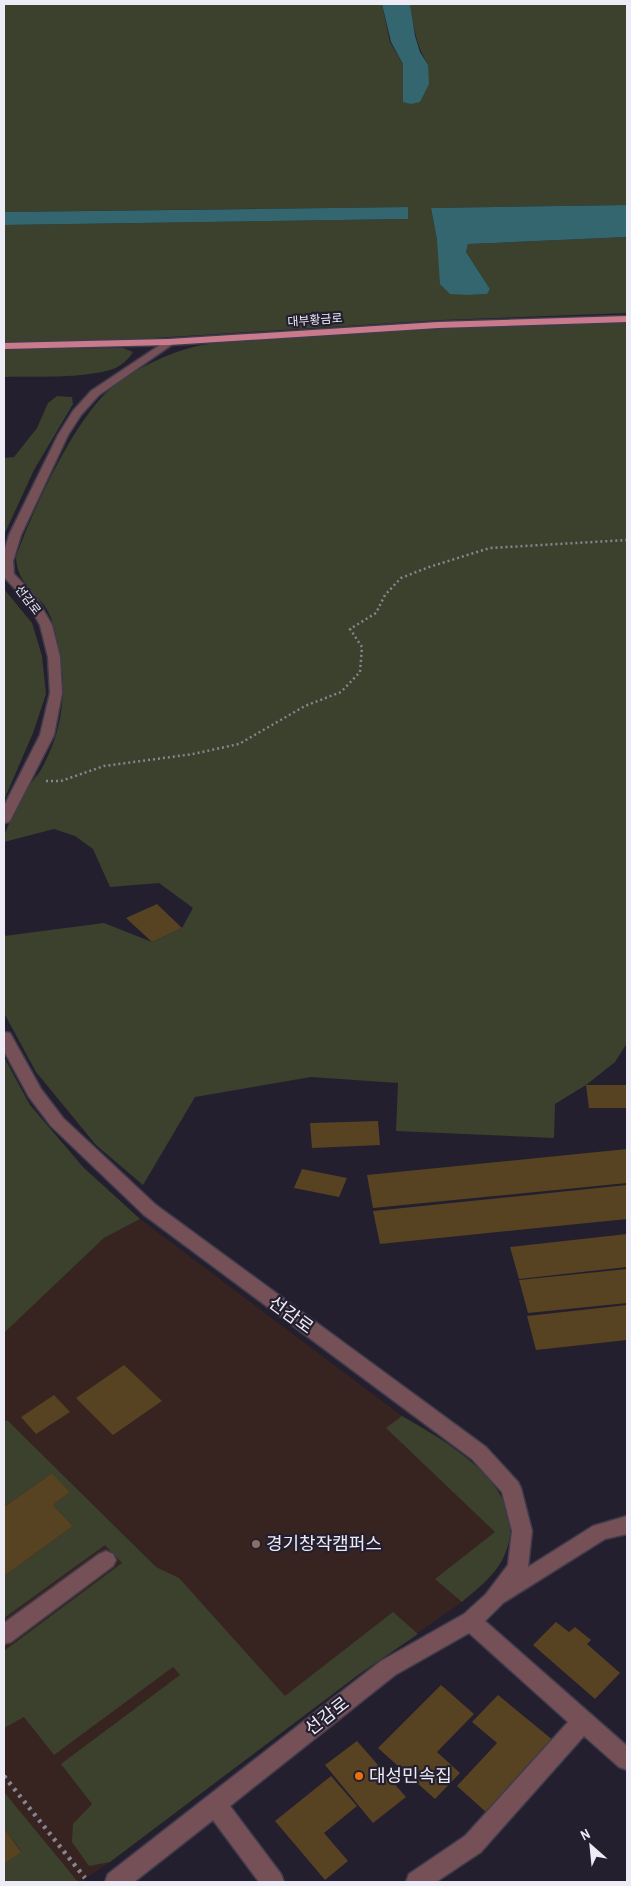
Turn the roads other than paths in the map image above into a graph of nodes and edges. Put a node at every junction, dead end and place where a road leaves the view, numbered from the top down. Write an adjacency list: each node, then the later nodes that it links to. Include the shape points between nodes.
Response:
1 (627, 319): 2 (main road, 대부황금로, via 438,325)
2 (169, 342): 3 (main road, 대부황금로); 4 (lane, 선감로, via 95,393 77,413 15,535 7,562 8,575 32,600 46,625 54,656 56,693 47,735)
3 (4, 346)
4 (4, 819)
5 (4, 1037): 8 (lane, 선감로, via 35,1092 57,1122 150,1210 479,1453 511,1488 522,1532 518,1568)
6 (627, 1525): 8 (lane, 선감로, via 600,1532)
7 (106, 1560): 10 (lane)
8 (493, 1600): 9 (lane, 선감로)
9 (471, 1621): 11 (lane); 13 (lane, 선감로, via 388,1668)
10 (4, 1634)
11 (583, 1721): 12 (lane); 16 (lane, via 473,1844)
12 (627, 1760)
13 (215, 1805): 14 (lane, 선감로); 15 (lane)
14 (116, 1882)
15 (273, 1882)
16 (417, 1882)

